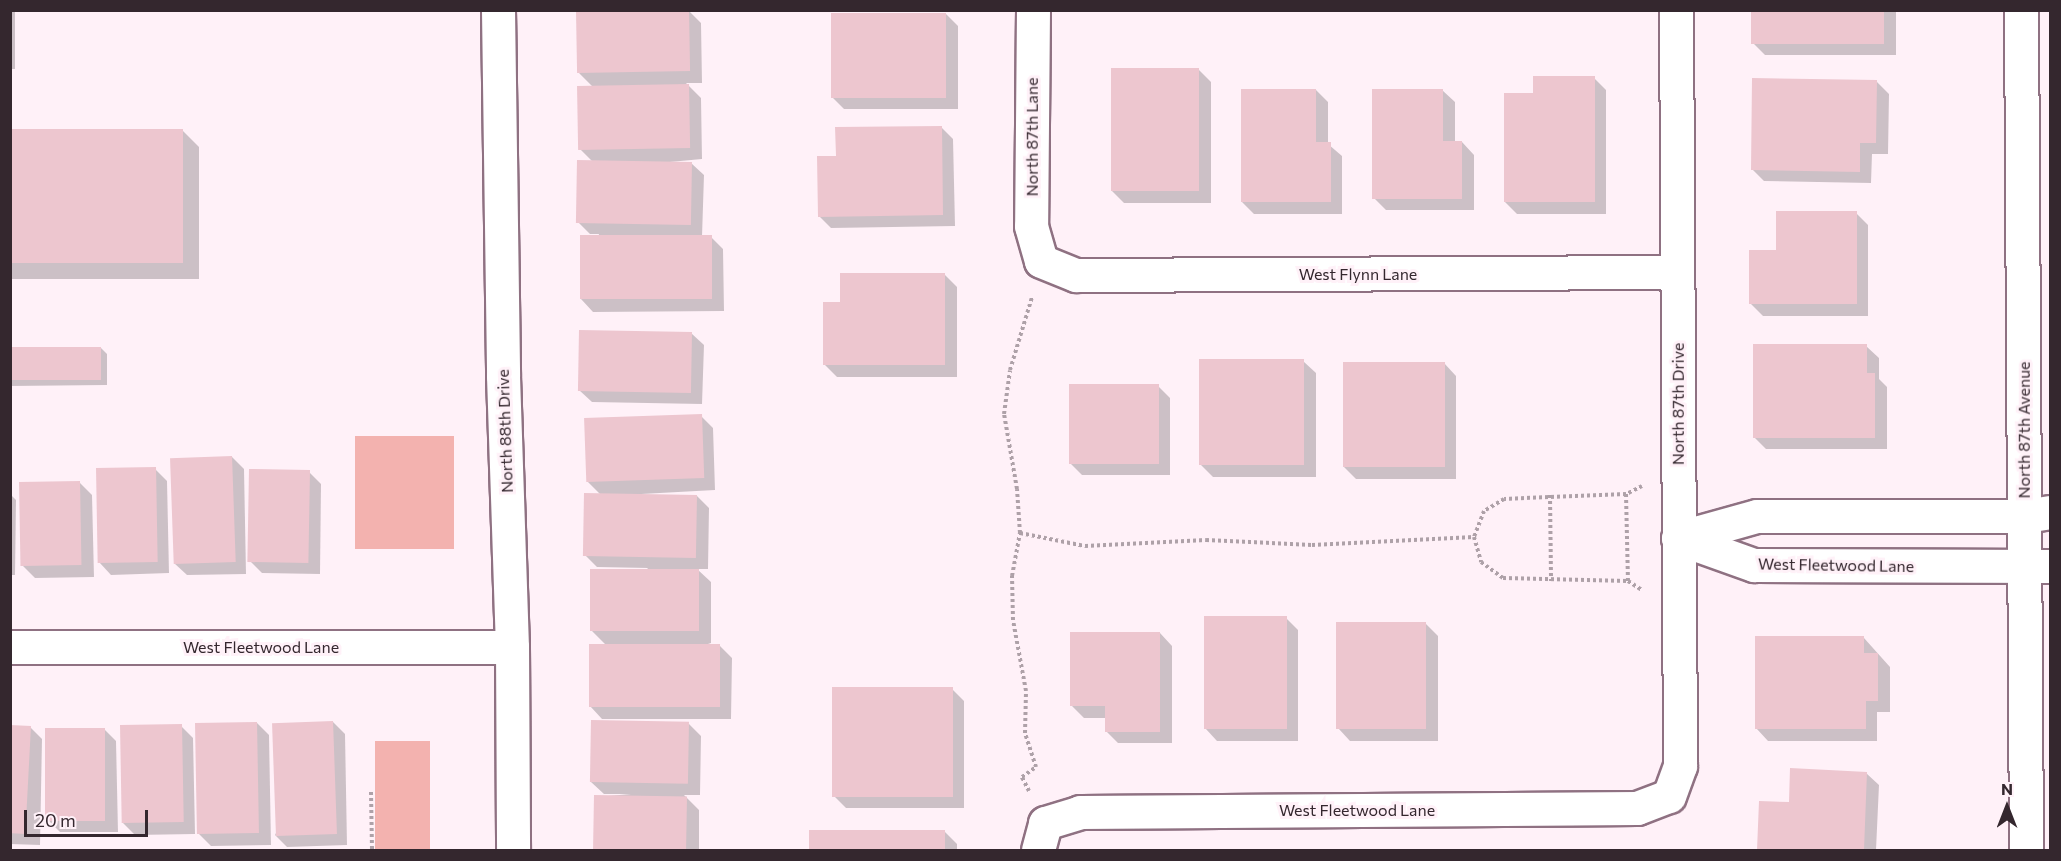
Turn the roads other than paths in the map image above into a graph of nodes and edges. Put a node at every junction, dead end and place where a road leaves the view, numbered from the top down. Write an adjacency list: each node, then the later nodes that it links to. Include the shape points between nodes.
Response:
1 (498, 10): 11 (street, North 88th Drive, via 503,376)
2 (1033, 10): 5 (street, North 87th Lane, via 1031,226)
3 (1676, 10): 6 (street, North 87th Drive)
4 (2021, 10): 7 (street, North 87th Avenue)
5 (1041, 261): 6 (street, West Flynn Lane, via 1076,275)
6 (1677, 272): 8 (street, North 87th Drive)
7 (2038, 514): 8 (street, via 1757,516); 9 (street, North 87th Avenue)
8 (1678, 538): 9 (street, West Fleetwood Lane, via 1754,565); 12 (street, North 87th Drive, via 1680,766)
9 (2038, 566): 15 (street, North 87th Avenue)
10 (10, 647): 11 (street, West Fleetwood Lane)
11 (512, 647): 14 (street, North 88th Drive)
12 (1669, 796): 13 (street, West Fleetwood Lane, via 1637,808 1080,812)
13 (1041, 837)
14 (513, 850)
15 (2026, 850)

